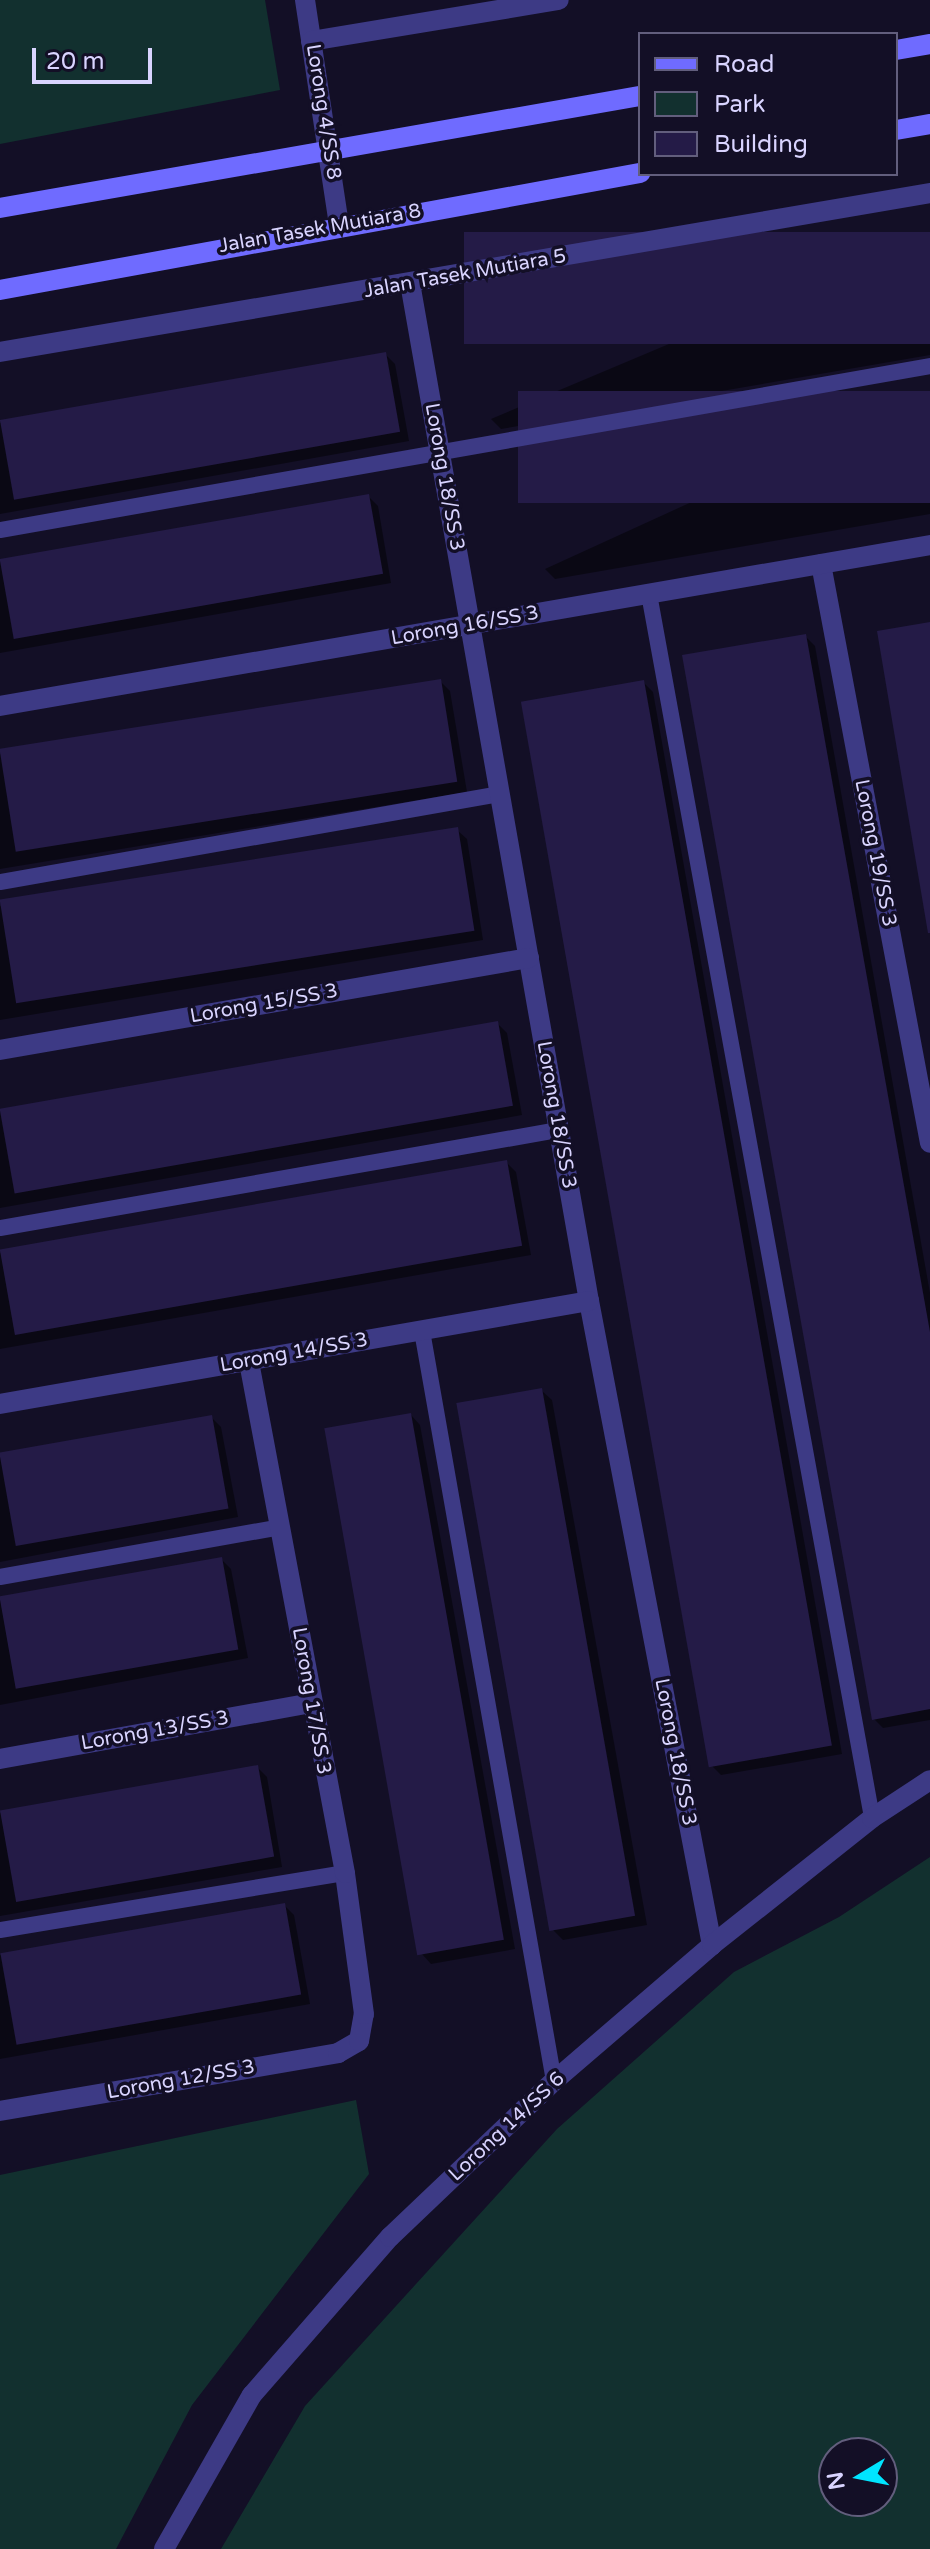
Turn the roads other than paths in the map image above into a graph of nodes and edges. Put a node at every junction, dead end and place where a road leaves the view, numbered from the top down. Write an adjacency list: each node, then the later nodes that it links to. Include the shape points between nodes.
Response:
1 (305, 0): 4 (street, Lorong 4/SS 8)
2 (559, 0): 3 (street)
3 (474, 7): 4 (street)
4 (311, 41): 10 (street, Lorong 4/SS 8)
5 (930, 44): 6 (street)
6 (898, 50)
7 (638, 96): 10 (street)
8 (930, 124): 9 (street)
9 (898, 130)
10 (330, 151): 13 (street); 14 (street, Lorong 4/SS 8)
11 (638, 173): 14 (street, Jalan Tasek Mutiara 8)
12 (930, 193): 15 (street, Jalan Tasek Mutiara 5)
13 (0, 208)
14 (339, 225): 16 (street, Jalan Tasek Mutiara 8)
15 (410, 283): 17 (street, Jalan Tasek Mutiara 5); 19 (street, Lorong 18/SS 3)
16 (0, 290)
17 (0, 352)
18 (930, 366): 19 (lane)
19 (440, 452): 20 (lane); 24 (street, Lorong 18/SS 3)
20 (0, 530)
21 (930, 545): 22 (street, Lorong 16/SS 3)
22 (821, 564): 23 (street, Lorong 16/SS 3); 31 (street, Lorong 19/SS 3)
23 (649, 594): 24 (street, Lorong 16/SS 3); 42 (lane)
24 (470, 625): 25 (street, Lorong 16/SS 3); 26 (street, Lorong 18/SS 3)
25 (0, 706)
26 (500, 794): 27 (lane); 28 (street, Lorong 18/SS 3)
27 (0, 882)
28 (529, 958): 29 (street, Lorong 15/SS 3); 30 (street, Lorong 18/SS 3)
29 (0, 1050)
30 (558, 1130): 32 (lane); 33 (street, Lorong 18/SS 3)
31 (930, 1143)
32 (0, 1228)
33 (589, 1301): 34 (street, Lorong 14/SS 3); 45 (street, Lorong 18/SS 3)
34 (422, 1331): 35 (street, Lorong 14/SS 3); 47 (lane)
35 (249, 1362): 36 (street, Lorong 14/SS 3); 37 (street, Lorong 17/SS 3)
36 (0, 1404)
37 (281, 1527): 38 (lane); 39 (street, Lorong 17/SS 3)
38 (0, 1577)
39 (310, 1703): 40 (street, Lorong 13/SS 3); 43 (street, Lorong 17/SS 3)
40 (0, 1759)
41 (930, 1780): 42 (street, Lorong 14/SS 6)
42 (872, 1818): 45 (street, Lorong 14/SS 6)
43 (345, 1873): 44 (lane); 46 (street, Lorong 17/SS 3, via 364,2014)
44 (0, 1930)
45 (712, 1945): 47 (street, Lorong 14/SS 6)
46 (359, 2041): 48 (street, Lorong 12/SS 3, via 338,2053)
47 (554, 2081): 49 (street, Lorong 14/SS 6, via 390,2237 252,2395)
48 (0, 2111)
49 (164, 2549)

